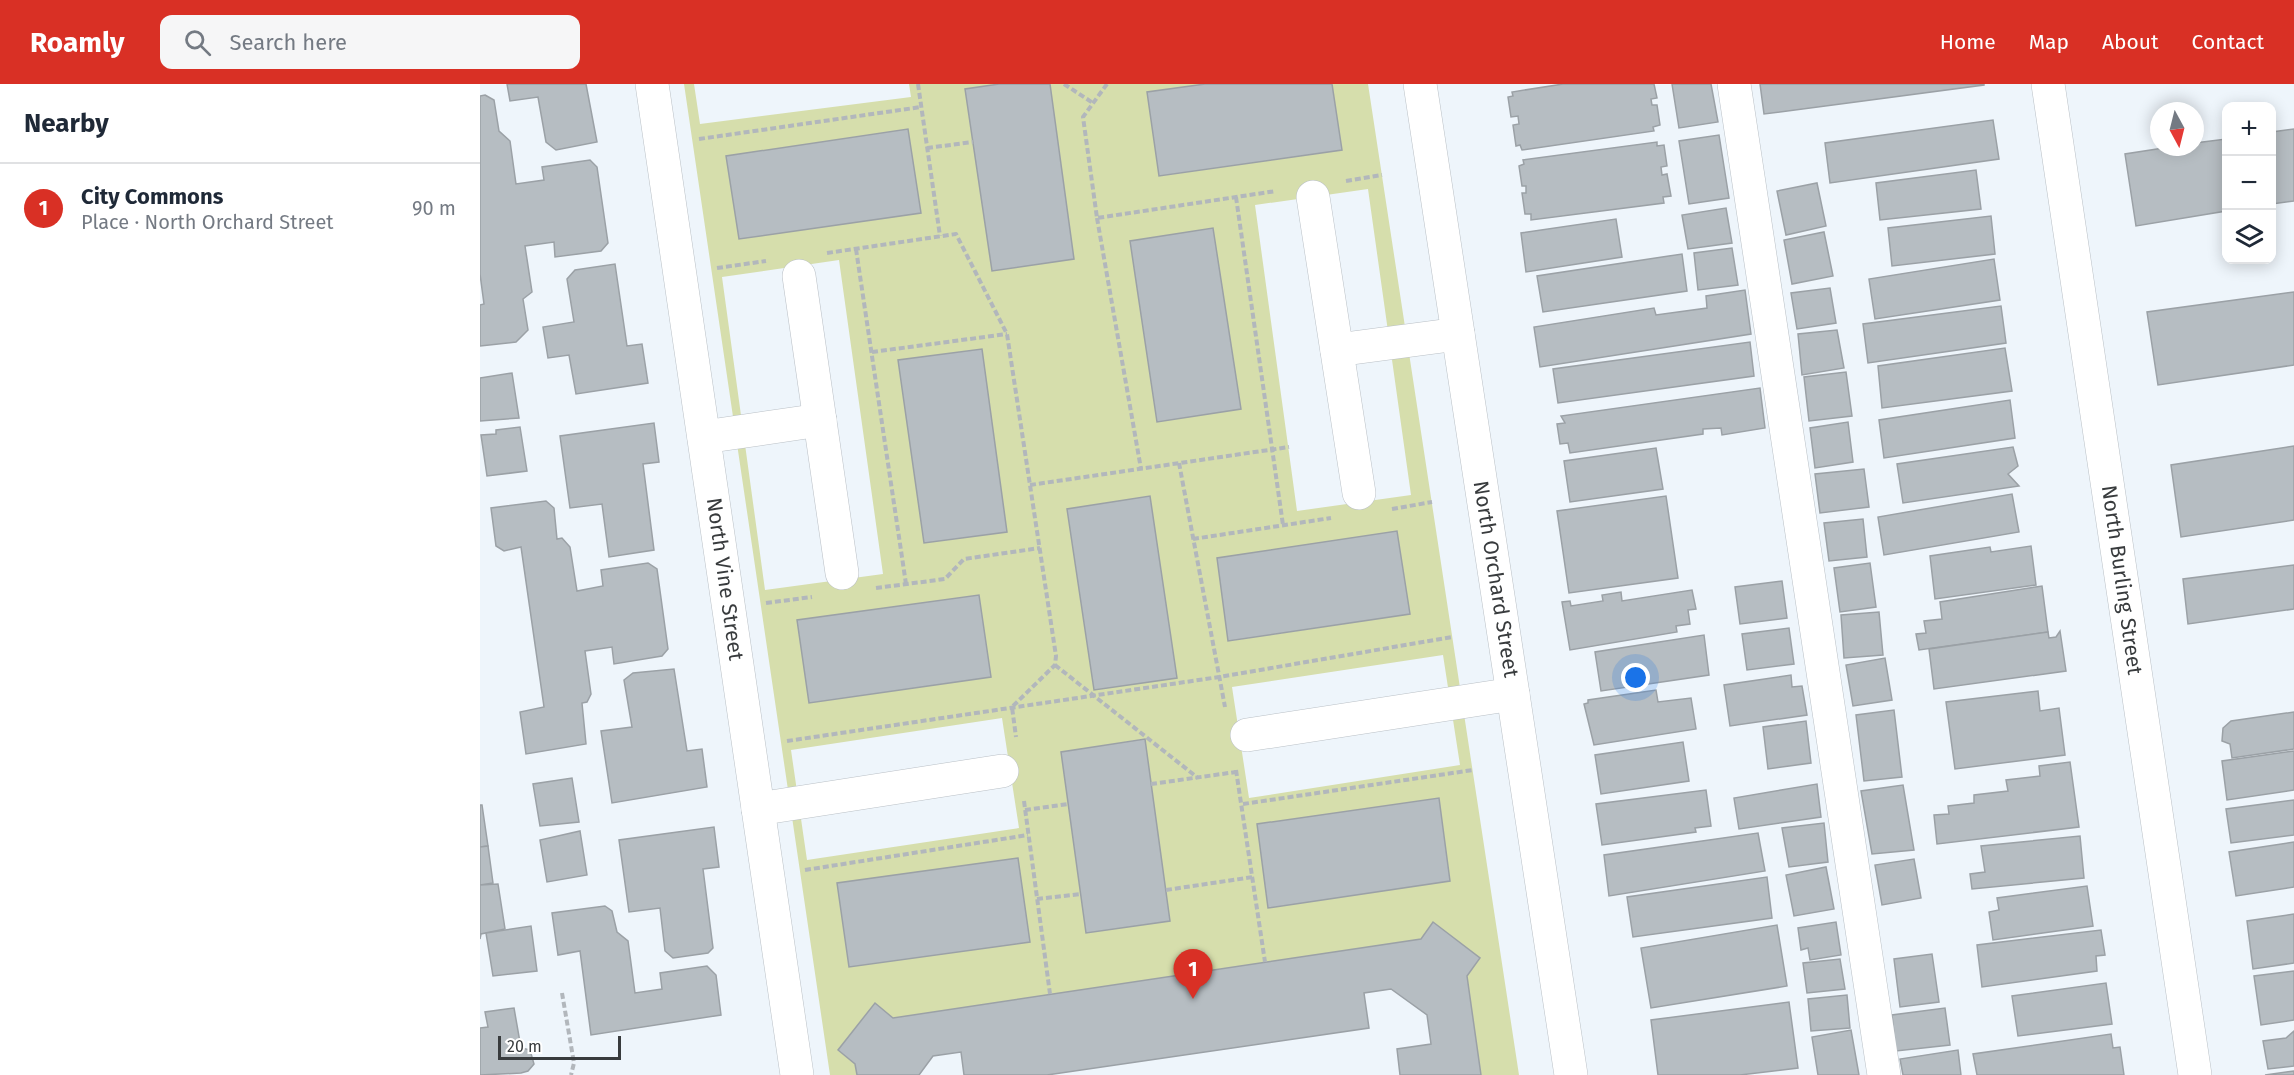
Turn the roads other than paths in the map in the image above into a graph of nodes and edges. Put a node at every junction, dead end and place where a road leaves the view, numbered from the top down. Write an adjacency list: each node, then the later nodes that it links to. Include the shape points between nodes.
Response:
1 (652, 84): 10 (street, North Vine Street)
2 (1420, 84): 7 (street, North Orchard Street)
3 (1734, 84): 19 (street)
4 (2048, 84): 20 (street, North Burling Street)
5 (1325, 189): 8 (street)
6 (789, 268): 9 (street)
7 (1458, 334): 8 (street); 13 (street, North Orchard Street)
8 (1337, 351): 11 (street)
9 (820, 420): 10 (street); 12 (street)
10 (704, 437): 16 (street, North Vine Street)
11 (1349, 505)
12 (842, 573)
13 (1513, 694): 14 (street); 18 (street, North Orchard Street)
14 (1247, 735)
15 (1002, 771): 16 (street)
16 (758, 809): 17 (street, North Vine Street)
17 (797, 1075)
18 (1571, 1075)
19 (1884, 1075)
20 (2195, 1075)

